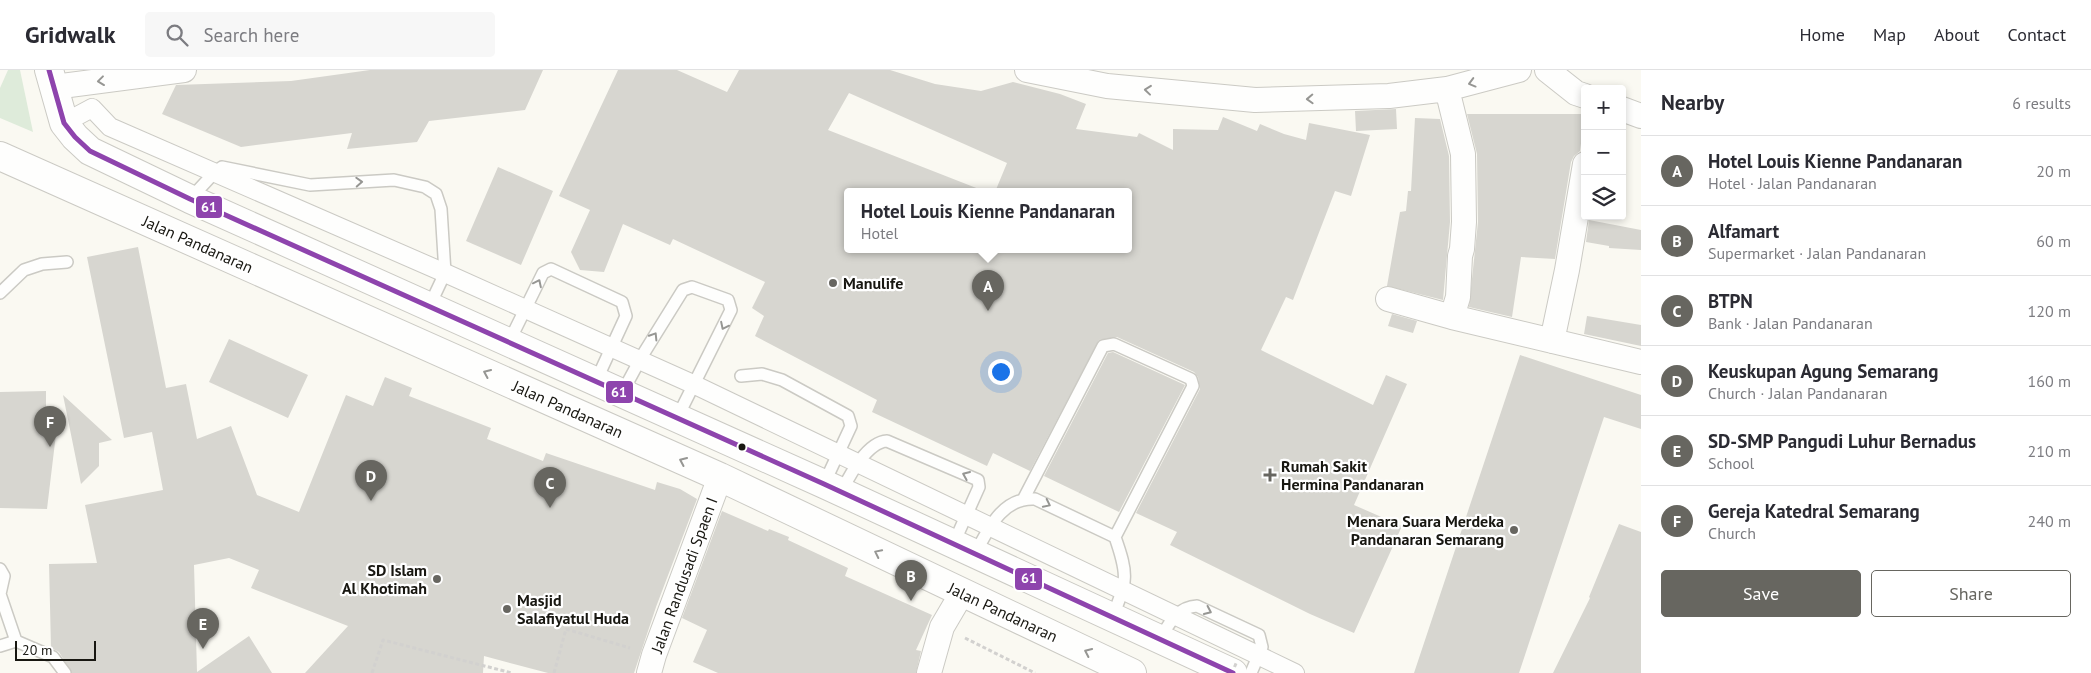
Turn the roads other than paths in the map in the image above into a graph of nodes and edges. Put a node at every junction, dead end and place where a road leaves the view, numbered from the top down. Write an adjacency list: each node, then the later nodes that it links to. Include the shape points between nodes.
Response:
1 (184, 70): 5 (street, one-way to 5)
2 (1027, 70): 6 (street)
3 (1519, 70): 7 (street, one-way to 7)
4 (1547, 70): 8 (street)
5 (52, 78): 11 (main road)
6 (1107, 79): 7 (street, one-way to 6, via 1389,96 1255,100)
7 (1447, 89): 22 (street, via 1463,154 1464,222 1458,297)
8 (1581, 95)
9 (1626, 110): 10 (street)
10 (1641, 116)
11 (64, 123): 13 (street, via 92,108 110,127); 15 (main road, via 90,151)
12 (0, 156): 35 (main road, Jalan Pandanaran, one-way to 12)
13 (214, 173): 15 (lane); 17 (street); 17 (lane, one-way to 17, via 222,167 310,185 394,180 425,187 436,194 441,209)
14 (1583, 175): 23 (street)
15 (190, 199): 20 (main road)
16 (67, 262): 18 (lane, via 42,264 24,270)
17 (445, 273): 20 (lane); 21 (street)
18 (0, 293)
19 (1388, 299): 22 (street)
20 (429, 307): 24 (main road)
21 (525, 309): 24 (lane); 25 (street); 25 (lane, one-way to 25, via 543,273 551,269 622,302 626,316)
22 (1452, 317): 23 (street)
23 (1552, 341): 27 (street)
24 (509, 342): 29 (main road)
25 (612, 348): 26 (street); 29 (lane)
26 (640, 360): 30 (street); 30 (lane, one-way to 30, via 683,290 692,287 728,300 732,310); 31 (lane)
27 (1641, 362)
28 (741, 376): 33 (lane, via 762,374 782,380 848,416 850,426)
29 (596, 381): 31 (main road)
30 (695, 385): 32 (lane); 33 (street)
31 (622, 393): 32 (main road)
32 (677, 418): 36 (main road)
33 (839, 454): 34 (street); 36 (lane)
34 (858, 462): 36 (lane); 38 (street); 38 (lane, one-way to 34, via 980,486 978,480 887,441 880,441)
35 (720, 477): 44 (main road, Jalan Pandanaran, one-way to 35); 52 (street, Jalan Randusadi Spaen I)
36 (832, 488): 41 (main road)
37 (1024, 498): 39 (lane, via 1007,506); 40 (lane, one-way to 40, via 1035,499); 40 (lane, via 1104,346 1114,344 1191,378 1193,386)
38 (968, 516): 39 (street); 41 (lane)
39 (990, 527): 41 (lane); 43 (street)
40 (1115, 538): 43 (lane, via 1125,565)
41 (964, 550): 47 (main road)
42 (0, 569): 45 (lane, via 4,576)
43 (1124, 590): 46 (street); 47 (lane)
44 (962, 593): 55 (street, via 942,627); 56 (main road, Jalan Pandanaran, one-way to 44)
45 (0, 594): 48 (lane)
46 (1175, 615): 49 (lane); 51 (street)
47 (1112, 617): 49 (main road)
48 (16, 640): 50 (lane); 54 (lane, via 53,657)
49 (1159, 640): 53 (main road)
50 (0, 646)
51 (1259, 656): 57 (lane); 58 (street)
52 (652, 664)
53 (1234, 669)
54 (65, 673)
55 (929, 673)
56 (1132, 673)
57 (1251, 673)
58 (1295, 673)

